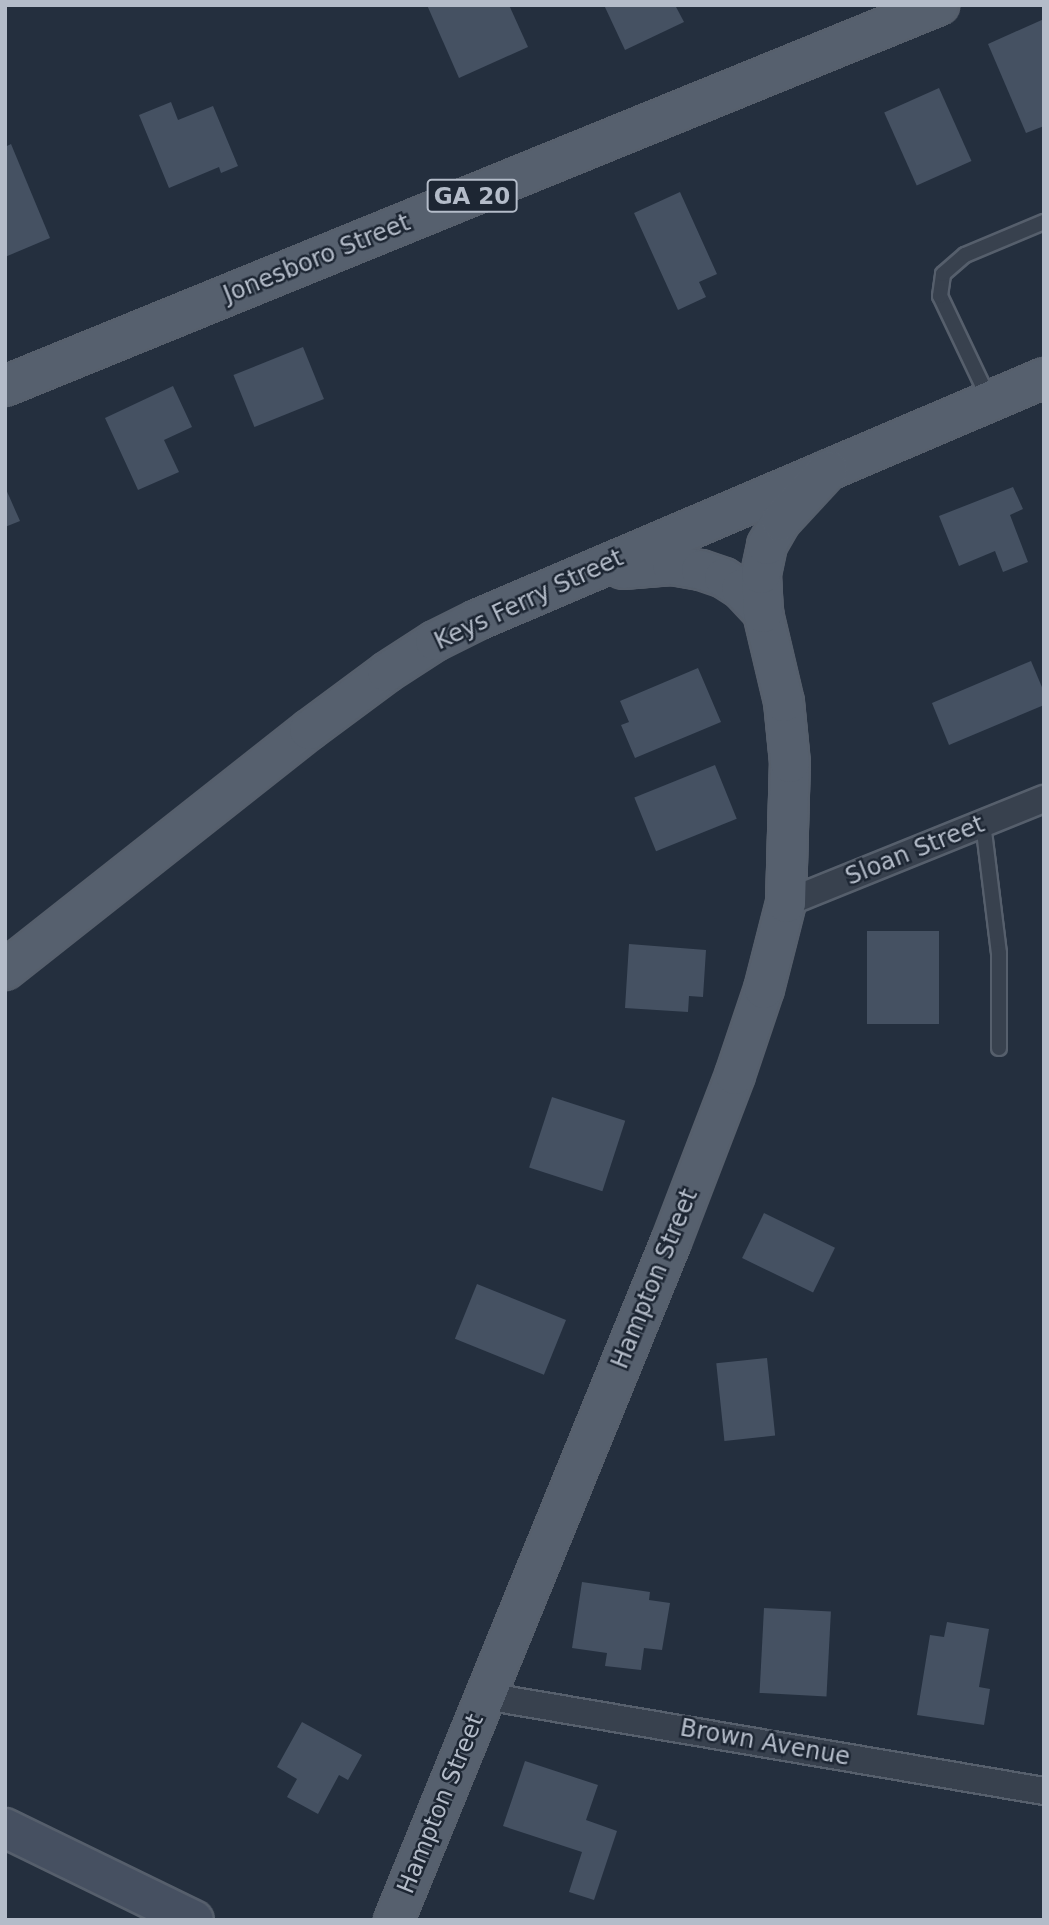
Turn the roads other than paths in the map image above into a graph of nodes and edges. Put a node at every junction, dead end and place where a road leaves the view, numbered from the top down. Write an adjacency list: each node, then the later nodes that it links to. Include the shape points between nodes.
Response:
1 (939, 5): 4 (main road, Jonesboro Street / GA 20)
2 (1044, 222): 5 (lane, via 965,255 943,274 940,296)
3 (1044, 378): 5 (main road, Keys Ferry Street)
4 (5, 386)
5 (990, 401): 6 (main road, Keys Ferry Street)
6 (828, 470): 7 (main road, Keys Ferry Street); 8 (main road, Hampton Street, via 781,521 767,545 761,573)
7 (589, 572): 8 (main road, via 672,565 701,570 741,589); 12 (main road, Keys Ferry Street, via 477,620 387,672)
8 (763, 613): 11 (main road, Hampton Street, via 784,702 790,763)
9 (1044, 799): 10 (street, Sloan Street)
10 (983, 823): 11 (street, Sloan Street); 13 (lane, via 999,953)
11 (786, 903): 14 (main road, Hampton Street, via 735,1075)
12 (5, 970)
13 (999, 1048)
14 (485, 1696): 15 (street, Brown Avenue); 18 (main road, Hampton Street)
15 (1044, 1791)
16 (5, 1828): 17 (main road)
17 (194, 1920)
18 (394, 1920)

